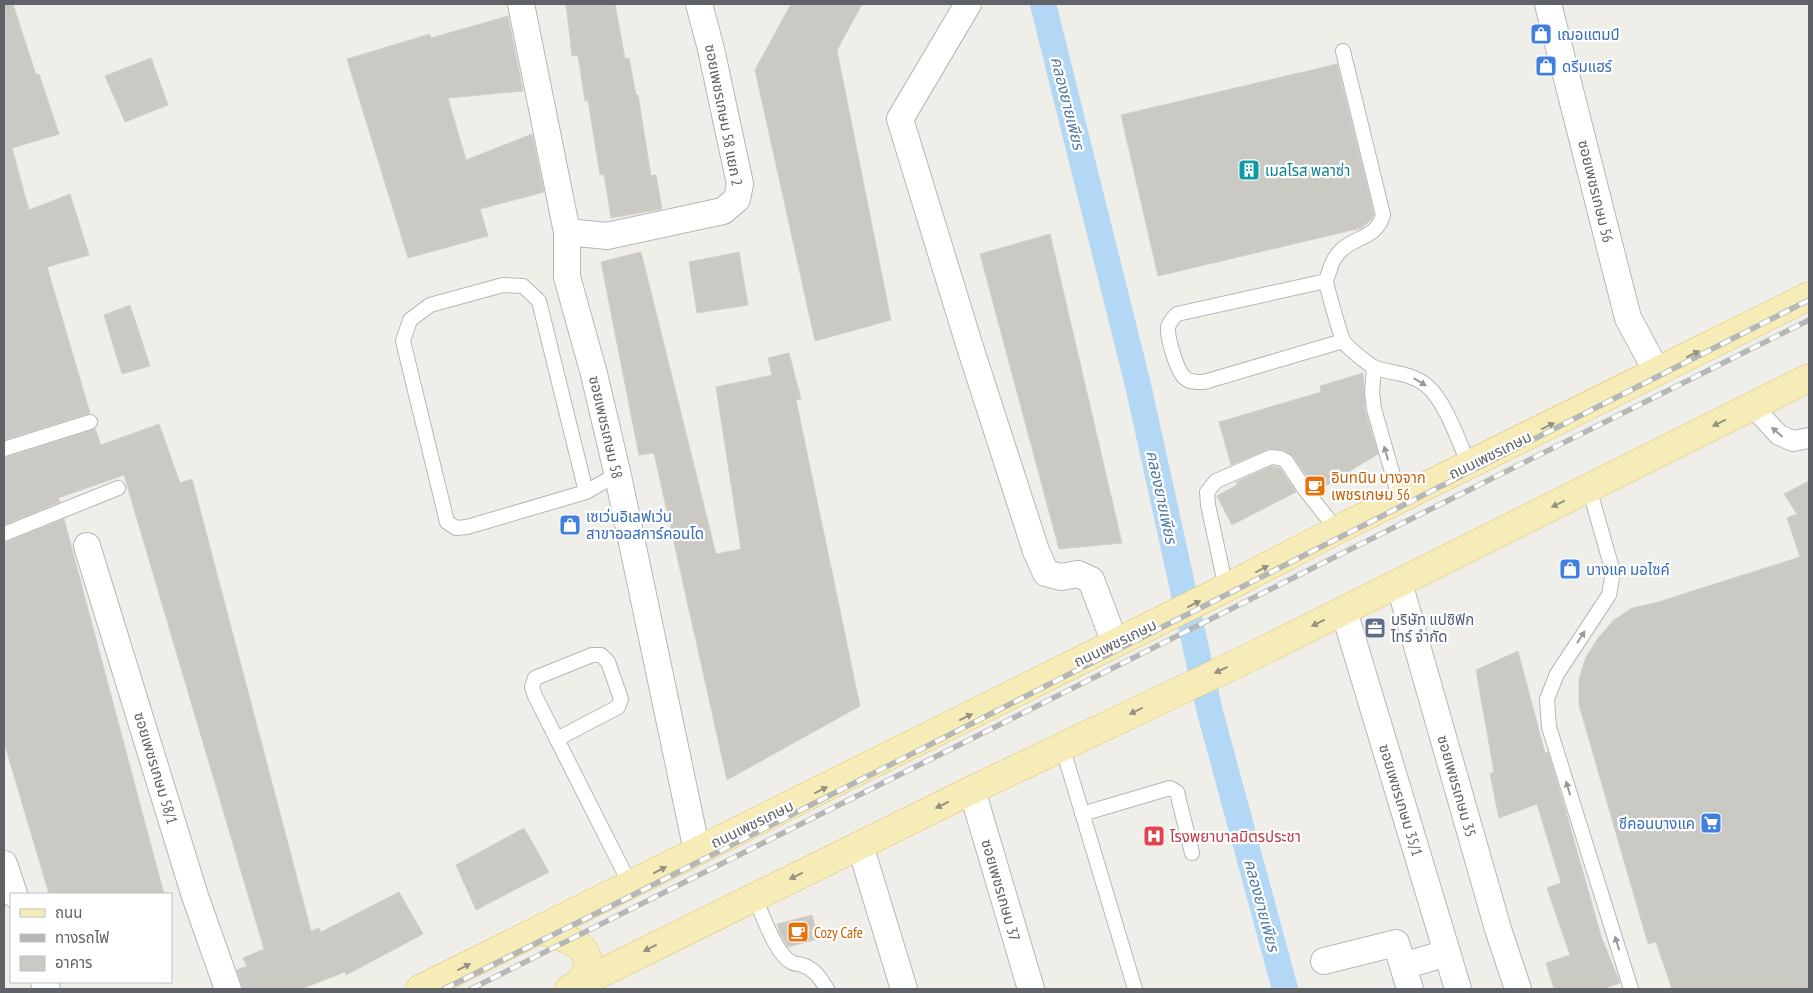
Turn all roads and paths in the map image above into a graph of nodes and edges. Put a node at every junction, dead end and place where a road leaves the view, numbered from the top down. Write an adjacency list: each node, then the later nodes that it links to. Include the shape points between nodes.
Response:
1 (521, 4): 6 (street, ซอยเพชรเกษม 58)
2 (699, 4): 6 (street, ซอยเพชรเกษม 58 แยก 2, via 712,49 740,184 737,199 723,211 607,236)
3 (968, 4): 29 (street, via 900,119 1036,551 1046,573 1061,577 1078,574 1091,580)
4 (1548, 4): 11 (street, ซอยเพชรเกษม 56, via 1628,318)
5 (1343, 51): 7 (lane, via 1383,215 1373,231 1337,252)
6 (566, 232): 18 (street, ซอยเพชรเกษม 58, via 566,277 594,374)
7 (1326, 281): 9 (lane); 9 (lane, via 1177,314 1168,329 1177,366 1185,378 1204,382)
8 (1809, 296): 11 (main road, ถนนเพชรเกษม, one-way to 8)
9 (1343, 341): 10 (lane)
10 (1374, 368): 17 (lane, one-way to 17, via 1407,374 1427,386 1442,405); 22 (lane, one-way to 10, via 1374,409)
11 (1657, 372): 17 (main road, ถนนเพชรเกษม, one-way to 11)
12 (1809, 378): 13 (main road)
13 (1753, 407): 15 (street, one-way to 13, via 1793,441 1779,435); 20 (main road, one-way to 20)
14 (90, 422): 16 (lane)
15 (1809, 438)
16 (4, 449)
17 (1469, 465): 22 (main road, ถนนเพชรเกษม)
18 (618, 476): 21 (lane); 35 (street, ซอยเพชรเกษม 58)
19 (118, 488): 24 (lane)
20 (1589, 488): 26 (main road, one-way to 26); 56 (lane, one-way to 20, via 1549,727 1547,699 1557,674 1608,595 1613,572)
21 (586, 492): 21 (lane, via 539,301 523,286 503,285 430,305 410,320 403,341 448,522 456,528 468,527)
22 (1400, 500): 23 (main road, ถนนเพชรเกษม)
23 (1337, 530): 27 (main road, ถนนเพชรเกษม, one-way to 23); 27 (lane, via 1286,461 1280,458 1271,457 1216,481 1208,492 1208,505)
24 (4, 534)
25 (87, 546): 48 (street, ซอยเพชรเกษม 58/1, via 195,896)
26 (1399, 583): 28 (main road); 55 (street, ซอยเพชรเกษม 35, via 1498,930)
27 (1222, 590): 29 (main road, ถนนเพชรเกษม, one-way to 27)
28 (1344, 611): 31 (main road, one-way to 31); 43 (street, ซอยเพชรเกษม 35/1)
29 (1115, 643): 35 (main road, ถนนเพชรเกษม, one-way to 29)
30 (557, 739): 30 (lane, via 535,696 532,687 535,678 592,655 601,655 608,662 621,699 618,707); 38 (lane)
31 (1062, 746): 32 (main road); 33 (lane)
32 (972, 790): 34 (main road, one-way to 34); 52 (street, ซอยเพชรเกษม 37)
33 (1082, 814): 36 (lane, via 1170,788 1176,792); 53 (lane)
34 (860, 845): 40 (main road, one-way to 40); 51 (street)
35 (697, 851): 38 (main road, ถนนเพชรเกษม, one-way to 35)
36 (1192, 853)
37 (4, 864): 39 (street)
38 (630, 884): 41 (main road, ถนนเพชรเกษม)
39 (14, 893)
40 (754, 896): 45 (main road, one-way to 45); 50 (lane, via 782,952 790,962 815,972)
41 (592, 904): 42 (main road, ถนนเพชรเกษม); 45 (main road, via 590,934 594,944 601,956 610,962)
42 (538, 930): 47 (main road, via 576,943 588,957 586,974); 49 (main road, ถนนเพชรเกษม, one-way to 42)
43 (1447, 953): 46 (street); 54 (street, ซอยเพชรเกษม 35/1)
44 (1324, 961): 46 (street, via 1396,943)
45 (620, 963): 47 (main road)
46 (1407, 978)
47 (574, 987)
48 (228, 989)
49 (420, 989)
50 (827, 989)
51 (904, 989)
52 (1031, 989)
53 (1135, 989)
54 (1458, 989)
55 (1518, 989)
56 (1631, 989)

